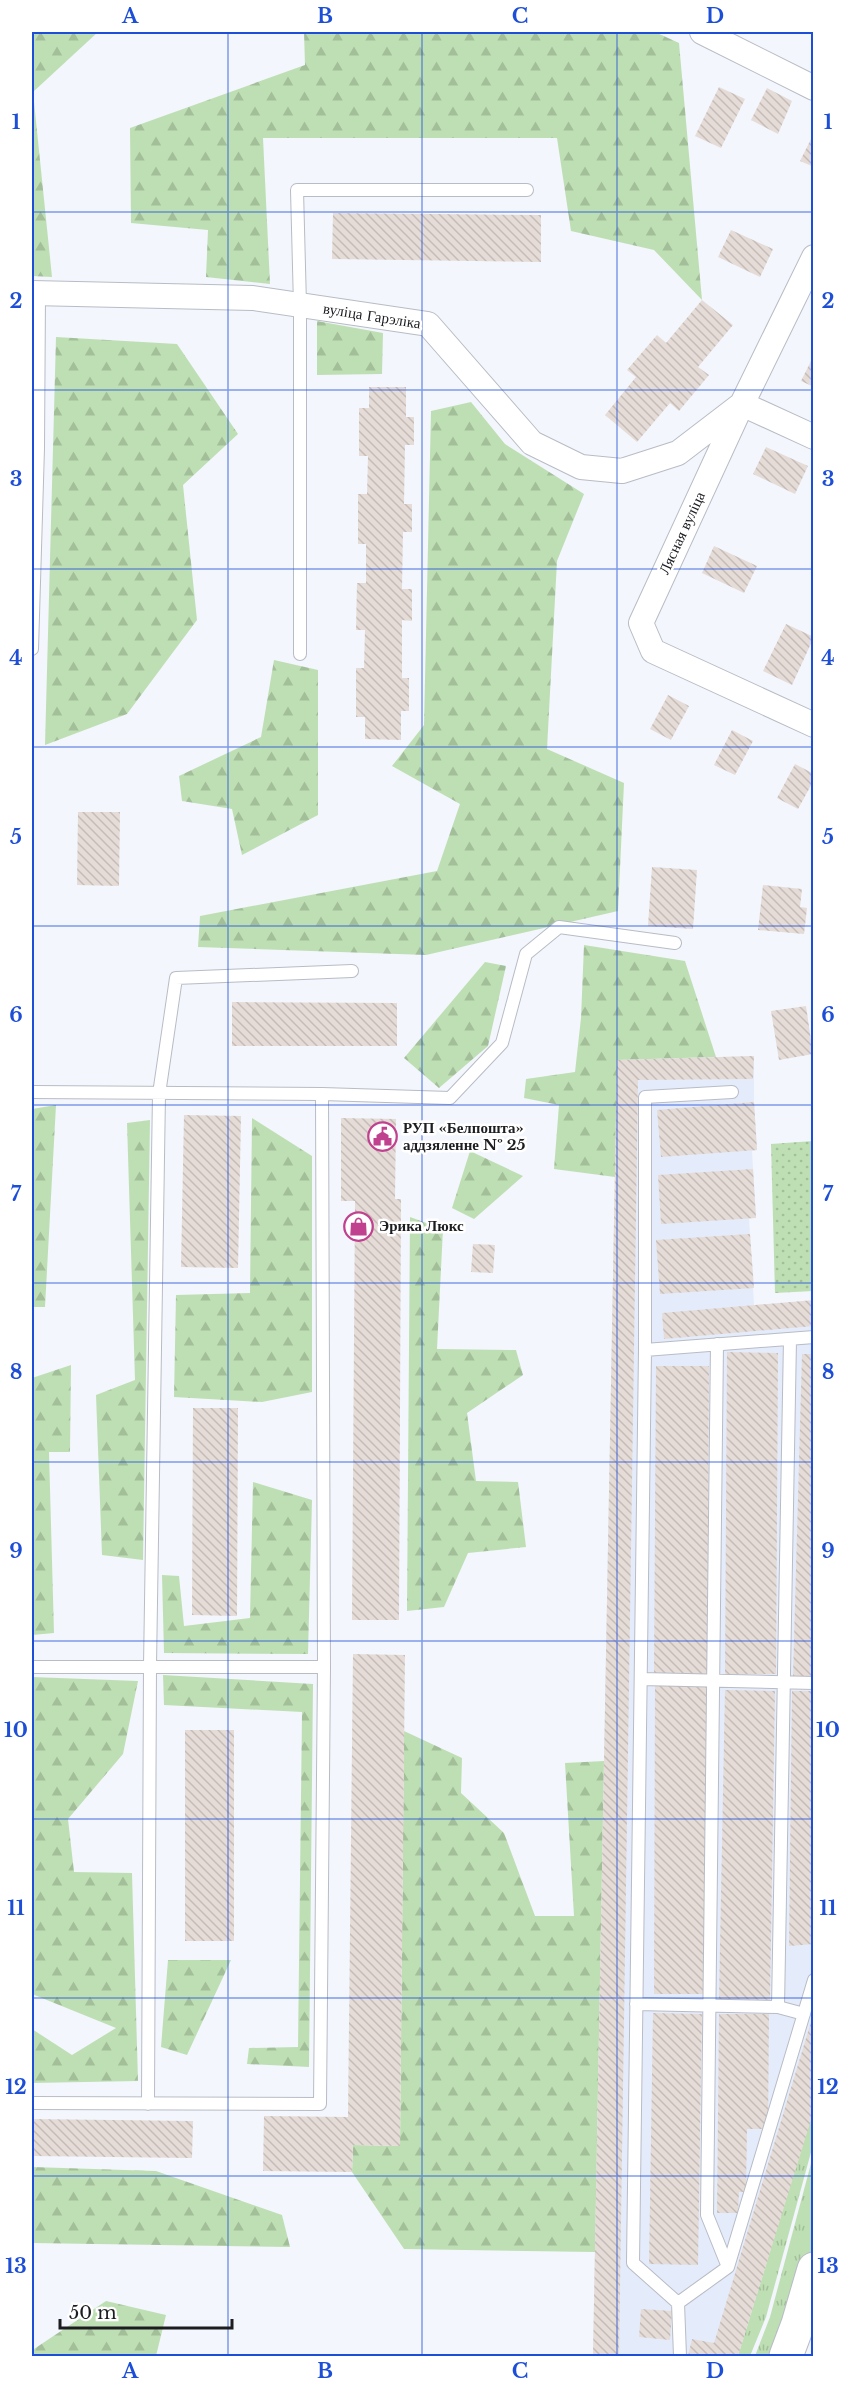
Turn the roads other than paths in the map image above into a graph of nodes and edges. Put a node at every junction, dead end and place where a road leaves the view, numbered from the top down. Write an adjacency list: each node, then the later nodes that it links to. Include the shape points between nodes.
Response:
1 (702, 32): 2 (street)
2 (813, 88)
3 (527, 190): 6 (lane, via 297,190)
4 (813, 257): 7 (street, Лясная вуліца)
5 (35, 293): 6 (street, вуліца Гарэліка, via 253,298); 9 (lane, via 38,448)
6 (300, 305): 7 (street, вуліца Гарэліка, via 428,324 532,443 581,467 622,471 678,453); 10 (lane)
7 (742, 404): 8 (street); 11 (street, Лясная вуліца, via 641,623 653,651)
8 (813, 437)
9 (32, 649)
10 (300, 654)
11 (813, 725)
12 (675, 943): 17 (lane, via 559,927 526,954 502,1043 450,1098)
13 (352, 971): 16 (lane, via 176,978)
14 (32, 1092): 16 (lane)
15 (732, 1092): 21 (lane, via 645,1097)
16 (159, 1094): 17 (lane); 22 (lane)
17 (322, 1094): 24 (lane)
18 (813, 1337): 19 (lane)
19 (789, 1339): 20 (lane); 27 (lane)
20 (717, 1344): 21 (lane); 26 (lane)
21 (645, 1350): 25 (lane)
22 (150, 1666): 23 (lane); 24 (lane); 35 (lane)
23 (32, 1667)
24 (324, 1667): 35 (lane, via 320,2104)
25 (641, 1679): 26 (lane); 30 (lane)
26 (713, 1681): 27 (lane); 31 (lane)
27 (784, 1682): 28 (lane); 32 (lane)
28 (813, 1683)
29 (813, 1980): 33 (lane)
30 (636, 2004): 31 (lane); 38 (lane, via 633,2263)
31 (709, 2006): 32 (lane); 36 (lane, via 706,2215)
32 (778, 2007): 33 (lane)
33 (804, 2014): 36 (lane)
34 (32, 2103): 35 (lane)
35 (148, 2104)
36 (728, 2267): 38 (lane)
37 (813, 2269): 39 (main road)
38 (678, 2303): 40 (lane)
39 (806, 2327): 41 (main road)
40 (680, 2356)
41 (786, 2356)

